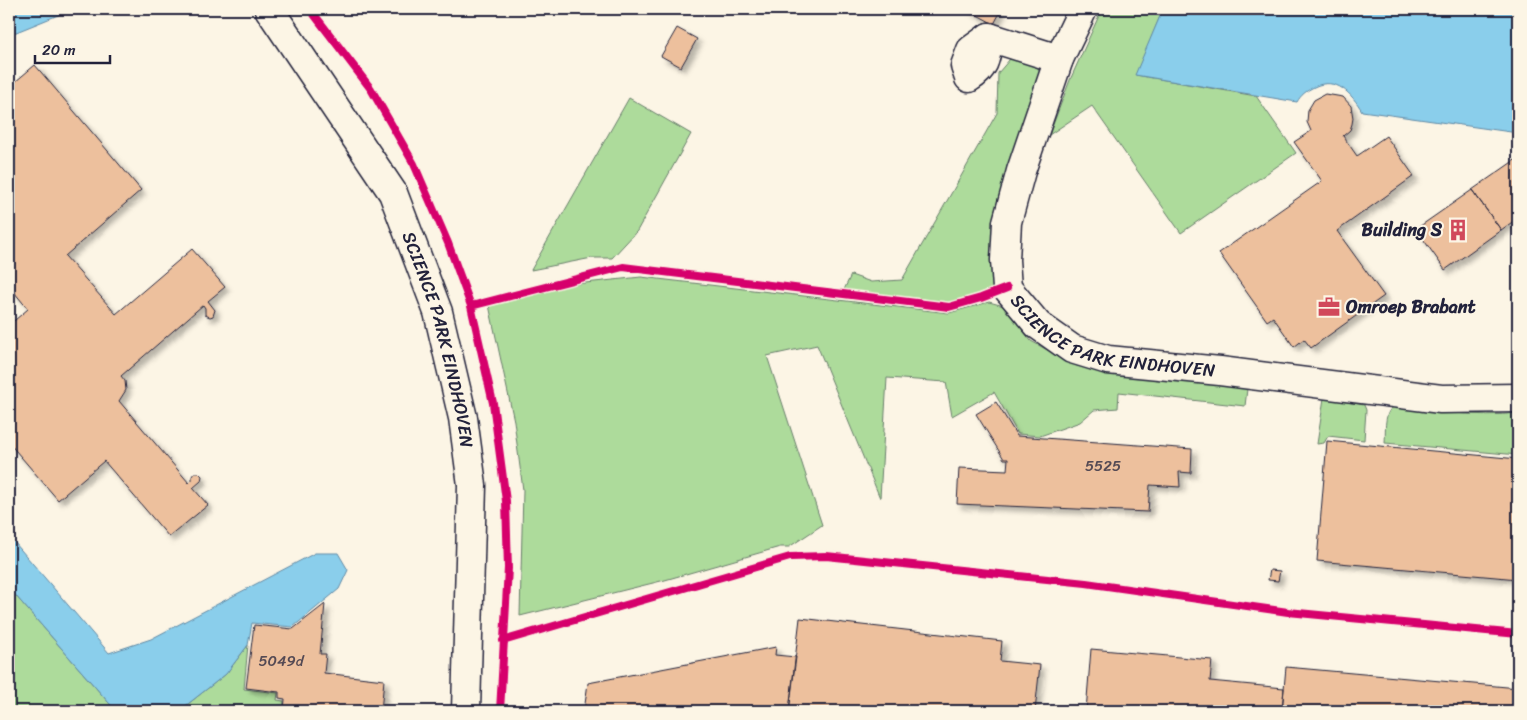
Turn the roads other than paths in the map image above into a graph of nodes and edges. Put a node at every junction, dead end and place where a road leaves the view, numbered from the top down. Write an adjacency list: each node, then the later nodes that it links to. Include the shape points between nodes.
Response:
1 (269, 9): 6 (street, SCIENCE PARK EINDHOVEN, via 393,194 438,312 463,418 472,485)
2 (1083, 9): 4 (street, SCIENCE PARK EINDHOVEN)
3 (989, 37): 4 (street)
4 (1059, 59): 5 (street, SCIENCE PARK EINDHOVEN, via 1007,222 1005,260 1008,288 1038,325 1072,349 1108,360 1441,400)
5 (1518, 398)
6 (466, 711)

